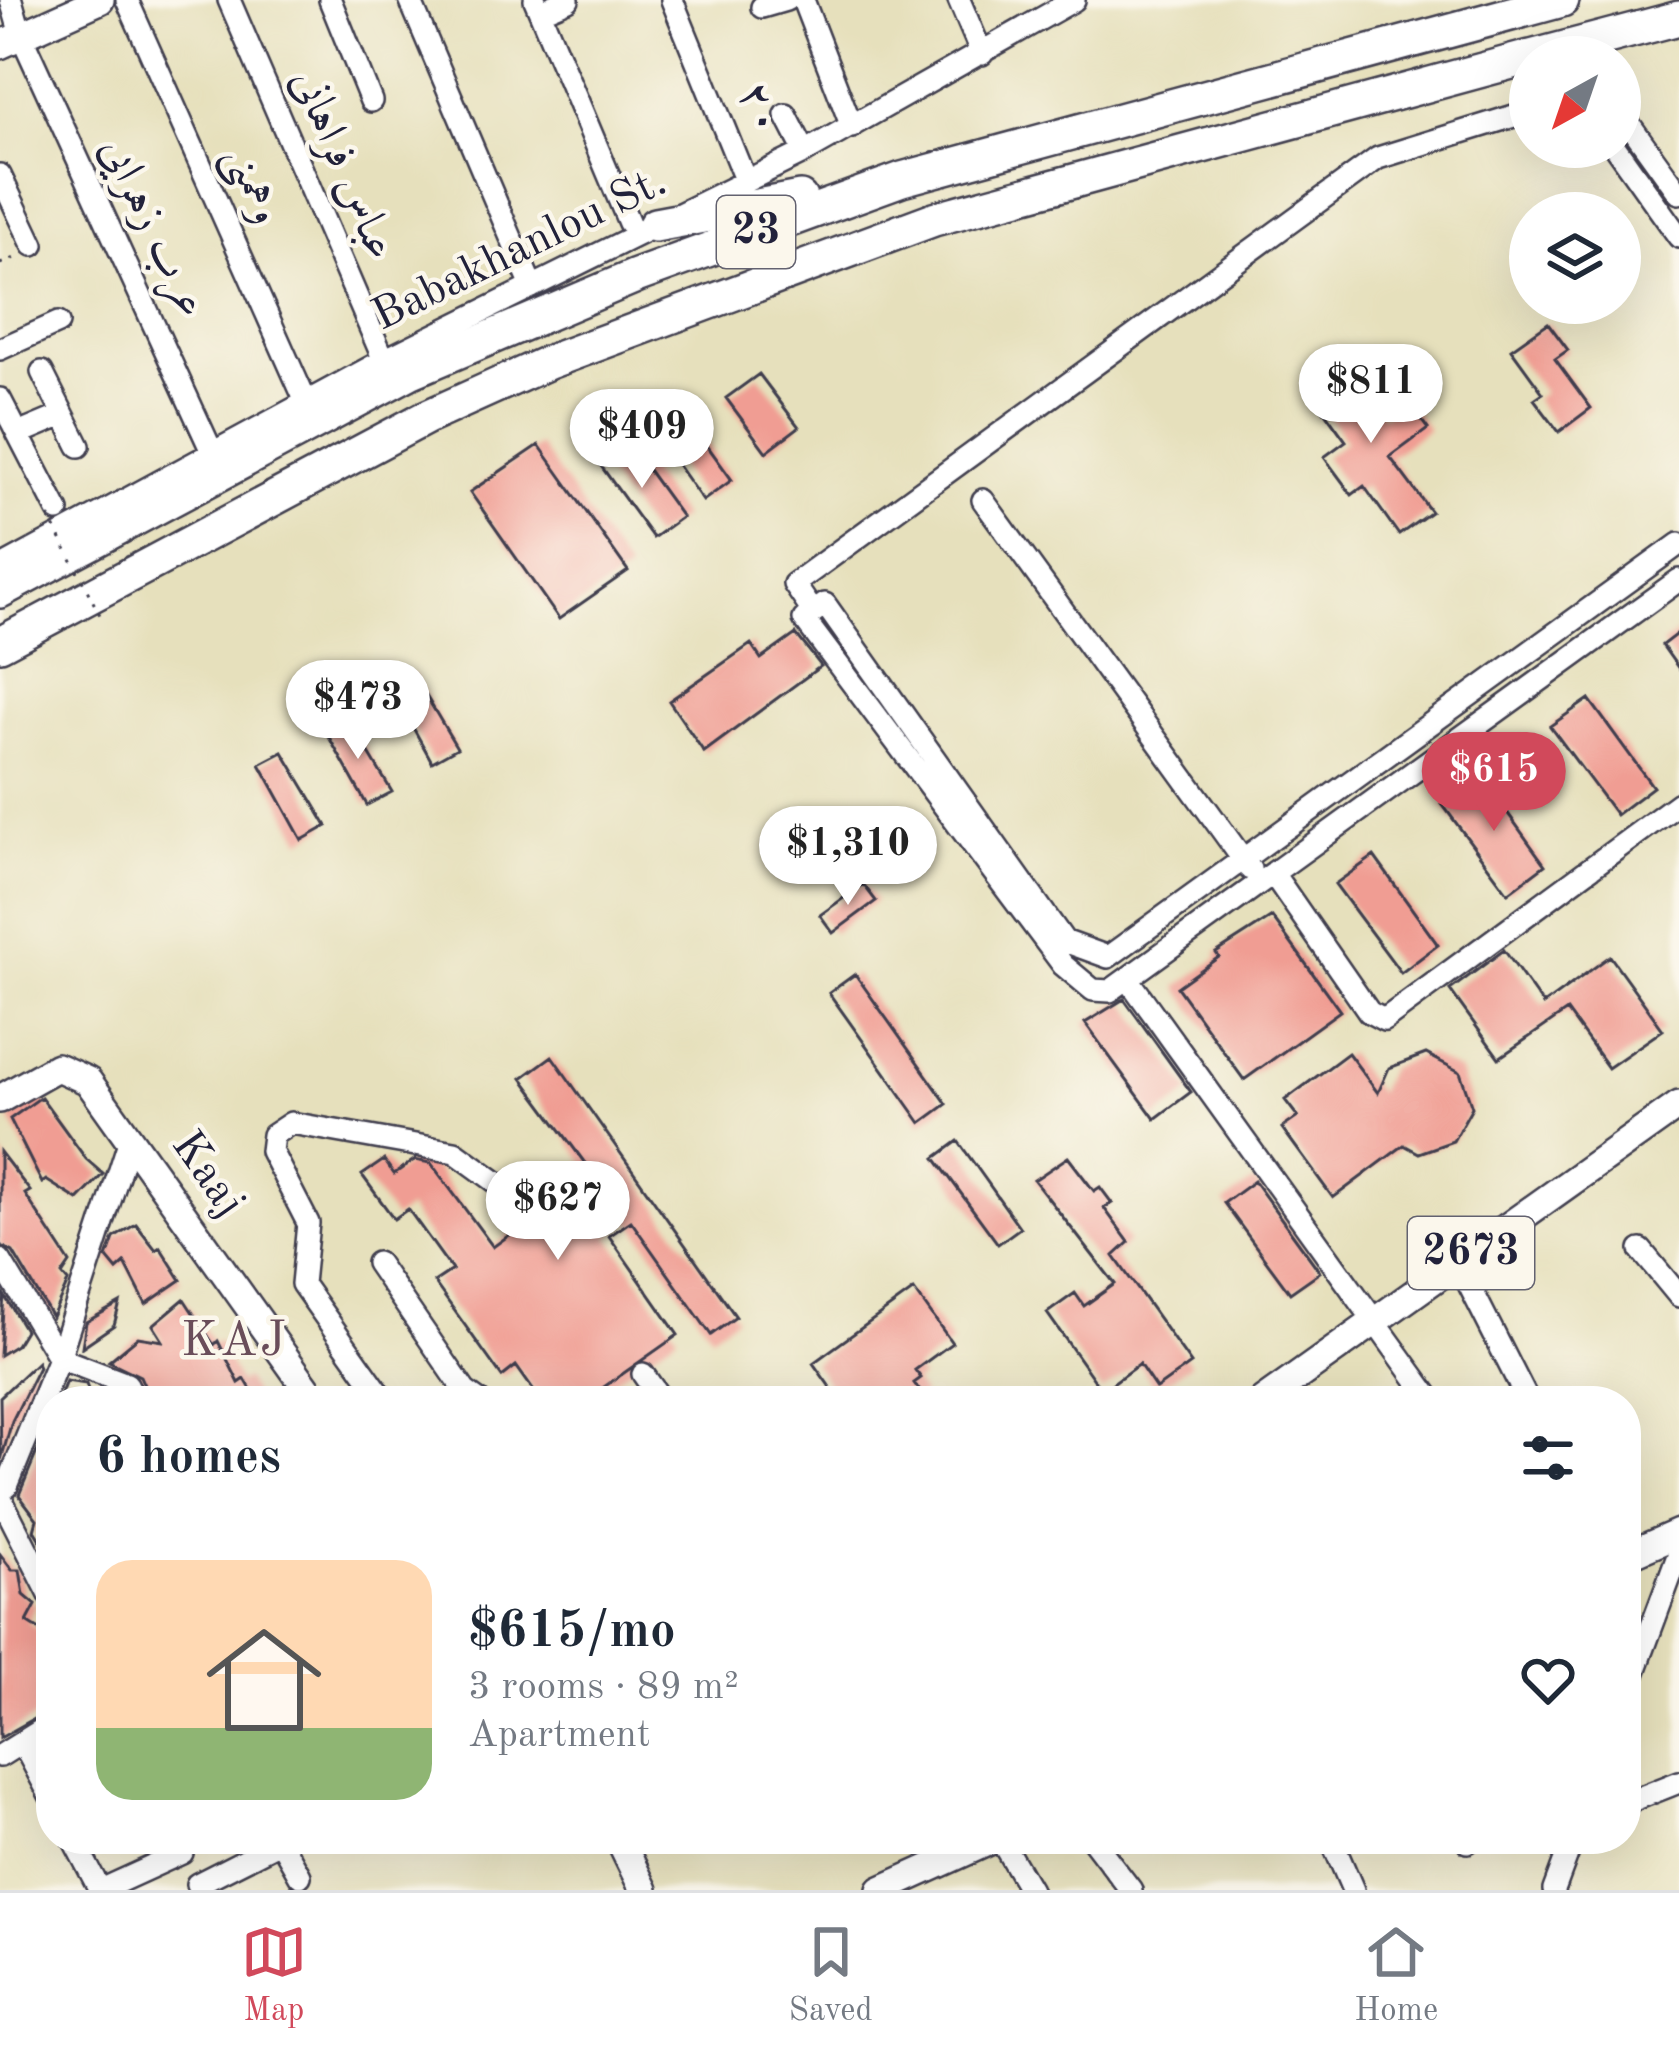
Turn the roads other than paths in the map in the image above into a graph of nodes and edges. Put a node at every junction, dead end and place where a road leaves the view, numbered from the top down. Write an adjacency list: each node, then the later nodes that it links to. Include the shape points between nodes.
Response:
1 (11, 0): 18 (street, عرب زهرایی)
2 (127, 0): 41 (street, وهمنی)
3 (229, 0): 38 (street, عباس فراهانی)
4 (329, 0): 21 (street)
5 (410, 0): 35 (street)
6 (568, 0): 14 (street)
7 (673, 0): 30 (street, ۲۰)
8 (786, 0): 15 (street)
9 (802, 0): 24 (street)
10 (959, 0): 19 (street)
11 (1073, 0): 19 (street, Babakhanlou St.)
12 (1562, 0): 29 (highway, 23)
13 (81, 4): 18 (main road)
14 (537, 6): 32 (street)
15 (761, 7)
16 (1679, 18): 17 (highway, 23)
17 (1611, 36)
18 (10, 40): 45 (street, عرب زهرایی)
19 (982, 53): 24 (street, Babakhanlou St.)
20 (1509, 63): 54 (highway, 23, via 934,219 548,362 427,417)
21 (371, 100)
22 (786, 115): 26 (street)
23 (1509, 117): 52 (street, via 1378,158 794,584)
24 (852, 127): 26 (street, Babakhanlou St.)
25 (1641, 140): 31 (street)
26 (805, 152): 30 (street, Babakhanlou St.)
27 (1630, 168): 33 (street)
28 (0, 175): 34 (street)
29 (902, 179): 32 (highway); 51 (highway, 23, via 461,348)
30 (746, 182): 32 (street, Babakhanlou St.)
31 (1679, 193)
32 (642, 224): 35 (street, Babakhanlou St.)
33 (1679, 237)
34 (33, 245)
35 (532, 286): 38 (street, Babakhanlou St.)
36 (58, 323): 37 (street)
37 (0, 350)
38 (384, 360): 41 (street, Babakhanlou St.)
39 (42, 372): 42 (street)
40 (0, 399): 43 (street)
41 (306, 402): 45 (street, Babakhanlou St.)
42 (64, 416): 43 (street); 44 (street)
43 (18, 434): 47 (street)
44 (79, 446)
45 (213, 454): 49 (street, Babakhanlou St.)
46 (983, 500): 57 (street)
47 (53, 513)
48 (1679, 544): 53 (street)
49 (0, 568)
50 (1679, 580): 55 (street)
51 (0, 591)
52 (813, 612): 57 (street, via 825,604 1064,941 1108,958); 59 (street, via 804,619 1063,965 1093,990 1110,992)
53 (1561, 630): 55 (street); 57 (street)
54 (0, 644)
55 (1577, 654): 58 (street)
56 (1679, 803): 58 (street, via 1384,1020 1369,1012)
57 (1244, 861): 58 (street)
58 (1267, 880): 59 (street)
59 (1129, 980): 69 (street)
60 (0, 1100): 62 (main road, Kaaj, via 67,1067 88,1081)
61 (1679, 1106): 66 (main road, 2673)
62 (130, 1139): 70 (street); 74 (main road, Kaaj)
63 (517, 1196): 75 (street, via 455,1152 291,1123 273,1135 271,1151 308,1223 302,1284)
64 (1641, 1250): 68 (street)
65 (0, 1260): 70 (street)
66 (1458, 1262): 69 (main road, 2673); 80 (street)
67 (377, 1264): 76 (street)
68 (1679, 1296)
69 (1375, 1322): 78 (main road, 2673); 79 (street)
70 (59, 1358): 72 (street); 73 (street)
71 (643, 1374): 77 (street)
72 (47, 1386)
73 (128, 1386)
74 (305, 1386)
75 (374, 1386)
76 (462, 1386)
77 (651, 1386)
78 (1301, 1386)
79 (1421, 1386)
80 (1520, 1386)
81 (36, 1414): 82 (street)
82 (4, 1491): 84 (street)
83 (1679, 1533): 85 (main road)
84 (8, 1535): 87 (street)
85 (1641, 1549)
86 (1679, 1553): 88 (street)
87 (36, 1575)
88 (1641, 1656)
89 (36, 1733): 90 (street)
90 (22, 1742): 91 (street); 92 (street)
91 (0, 1756)
92 (36, 1769)
93 (1679, 1782): 94 (street)
94 (1641, 1797)
95 (81, 1854): 111 (street)
96 (164, 1854): 111 (street)
97 (182, 1854): 110 (street)
98 (256, 1854): 110 (street)
99 (288, 1854): 108 (street)
100 (630, 1854): 112 (main road)
101 (634, 1854): 113 (main road)
102 (638, 1854): 114 (main road)
103 (966, 1854): 109 (main road)
104 (1007, 1854): 115 (street)
105 (1103, 1854): 116 (street)
106 (1337, 1854): 117 (street)
107 (1567, 1854): 118 (street)
108 (300, 1876)
109 (898, 1886)
110 (199, 1887)
111 (101, 1890)
112 (626, 1890)
113 (644, 1890)
114 (661, 1890)
115 (1030, 1890)
116 (1131, 1890)
117 (1353, 1890)
118 (1554, 1890)

